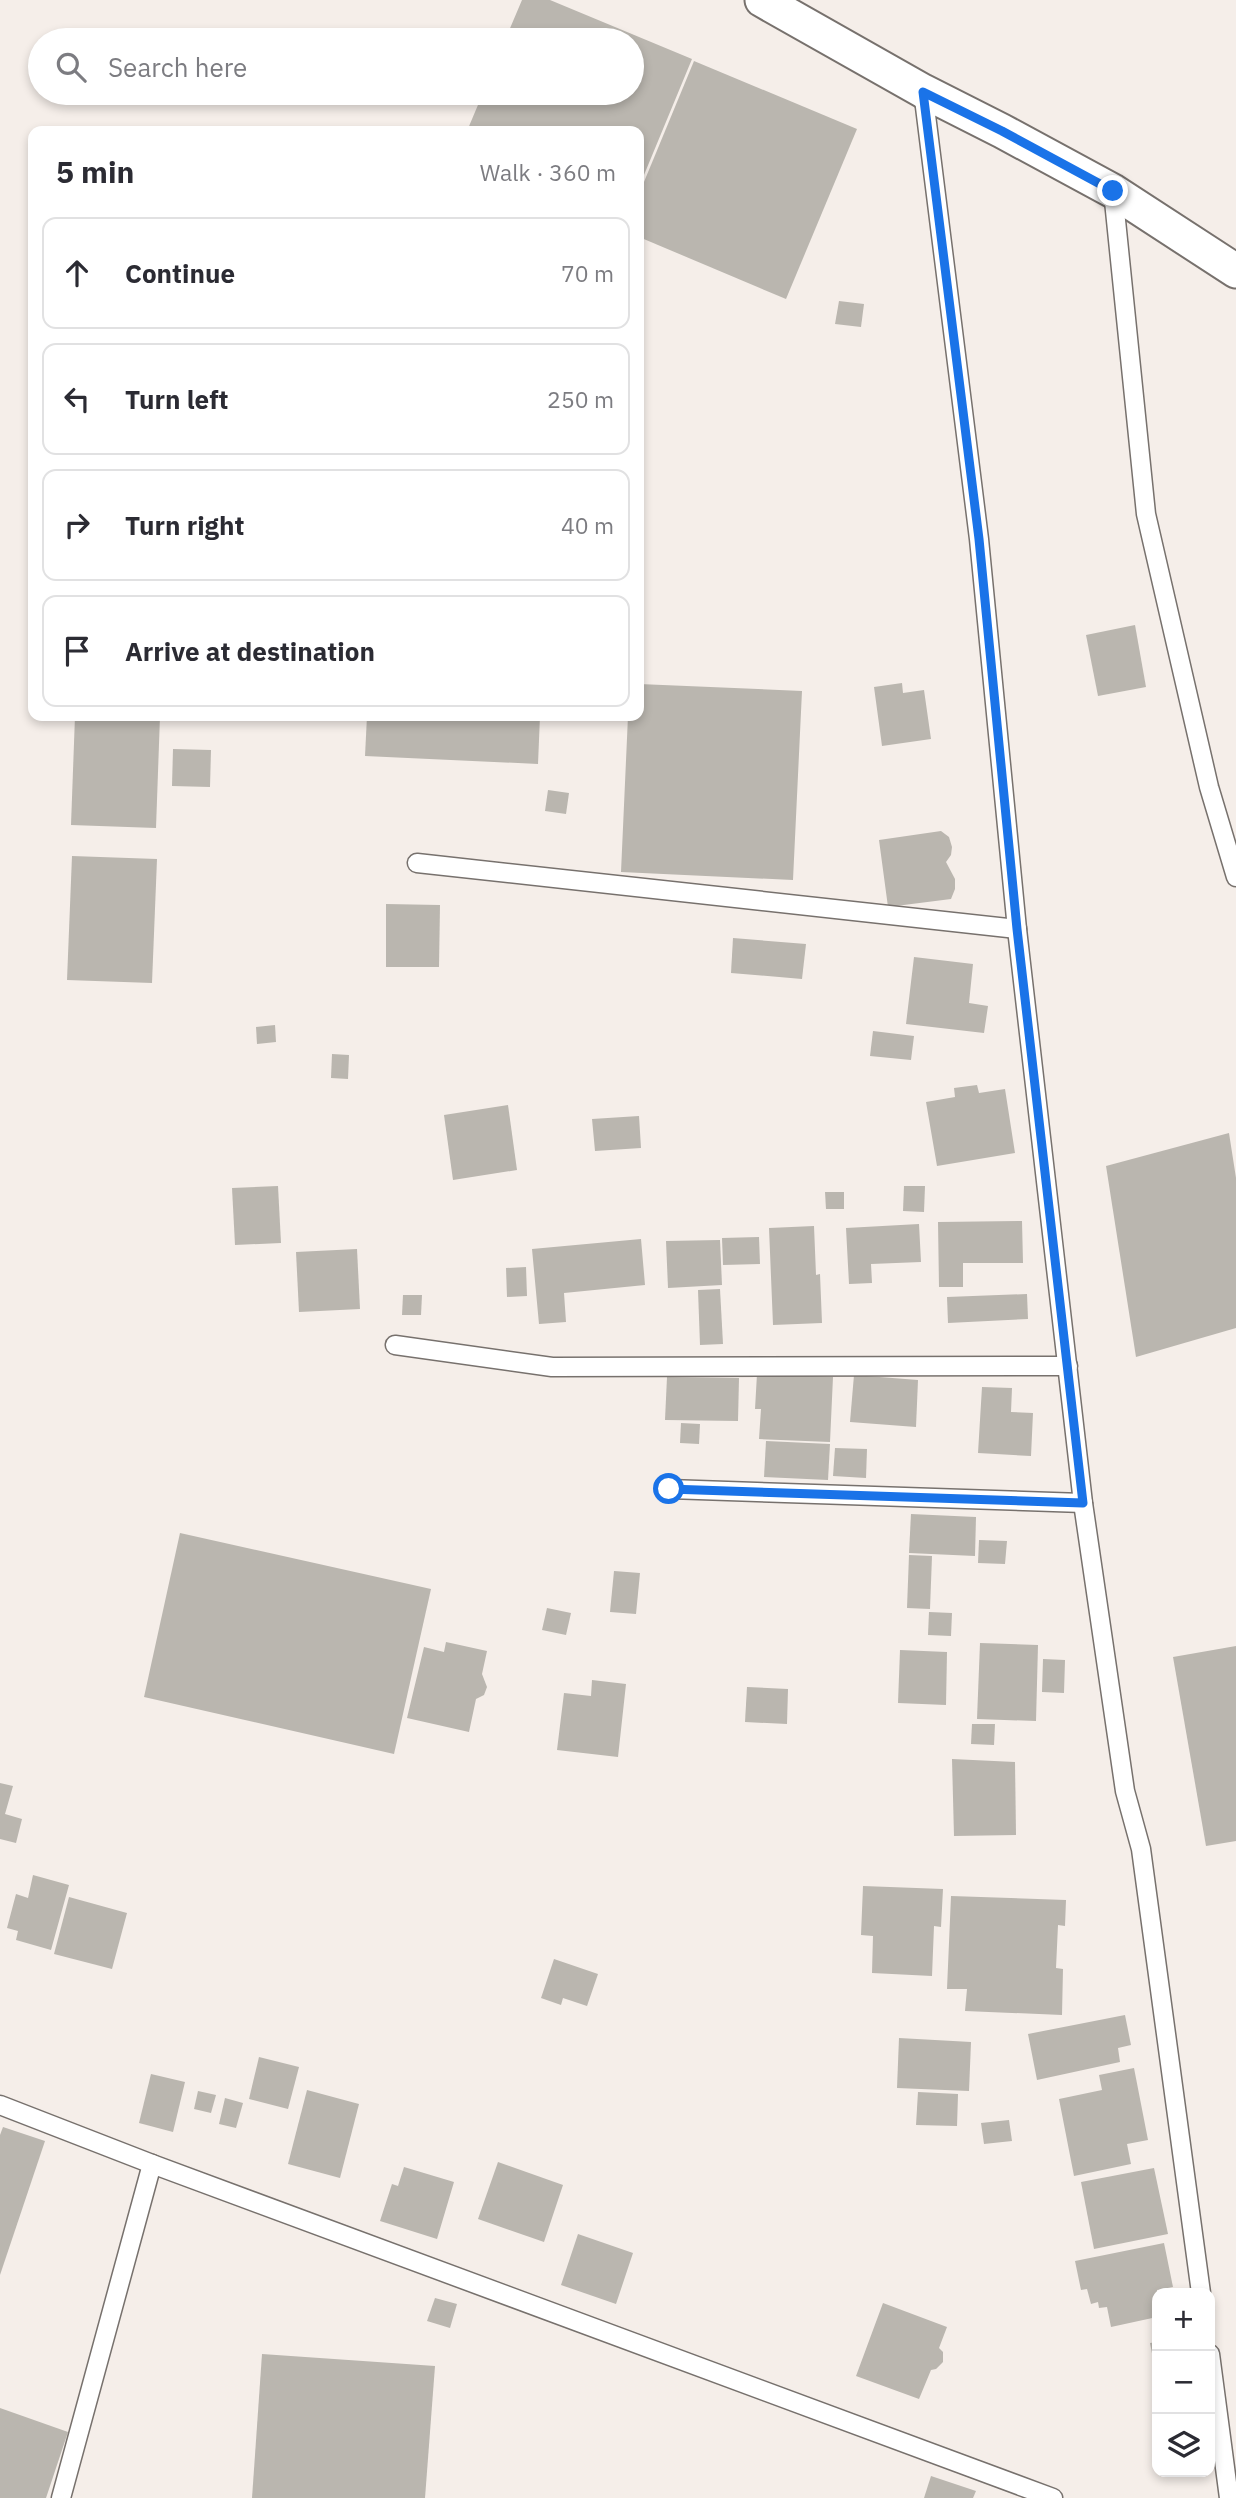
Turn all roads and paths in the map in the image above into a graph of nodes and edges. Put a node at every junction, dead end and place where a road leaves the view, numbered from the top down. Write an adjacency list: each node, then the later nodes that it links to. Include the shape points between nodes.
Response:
1 (762, 0): 2 (street)
2 (923, 92): 3 (street); 7 (lane, via 979,539)
3 (1113, 191): 4 (street); 6 (lane, via 1146,514 1209,787)
4 (1236, 271)
5 (416, 863): 7 (lane)
6 (1236, 877)
7 (1017, 929): 9 (lane)
8 (395, 1345): 9 (lane, via 552,1367)
9 (1068, 1366): 11 (lane)
10 (669, 1489): 11 (lane)
11 (1083, 1503): 14 (lane, via 1125,1791 1141,1849)
12 (0, 2105): 13 (lane)
13 (152, 2164): 16 (lane); 17 (lane)
14 (1200, 2288)
15 (1215, 2392): 18 (lane)
16 (61, 2498)
17 (1053, 2498)
18 (1229, 2498)

